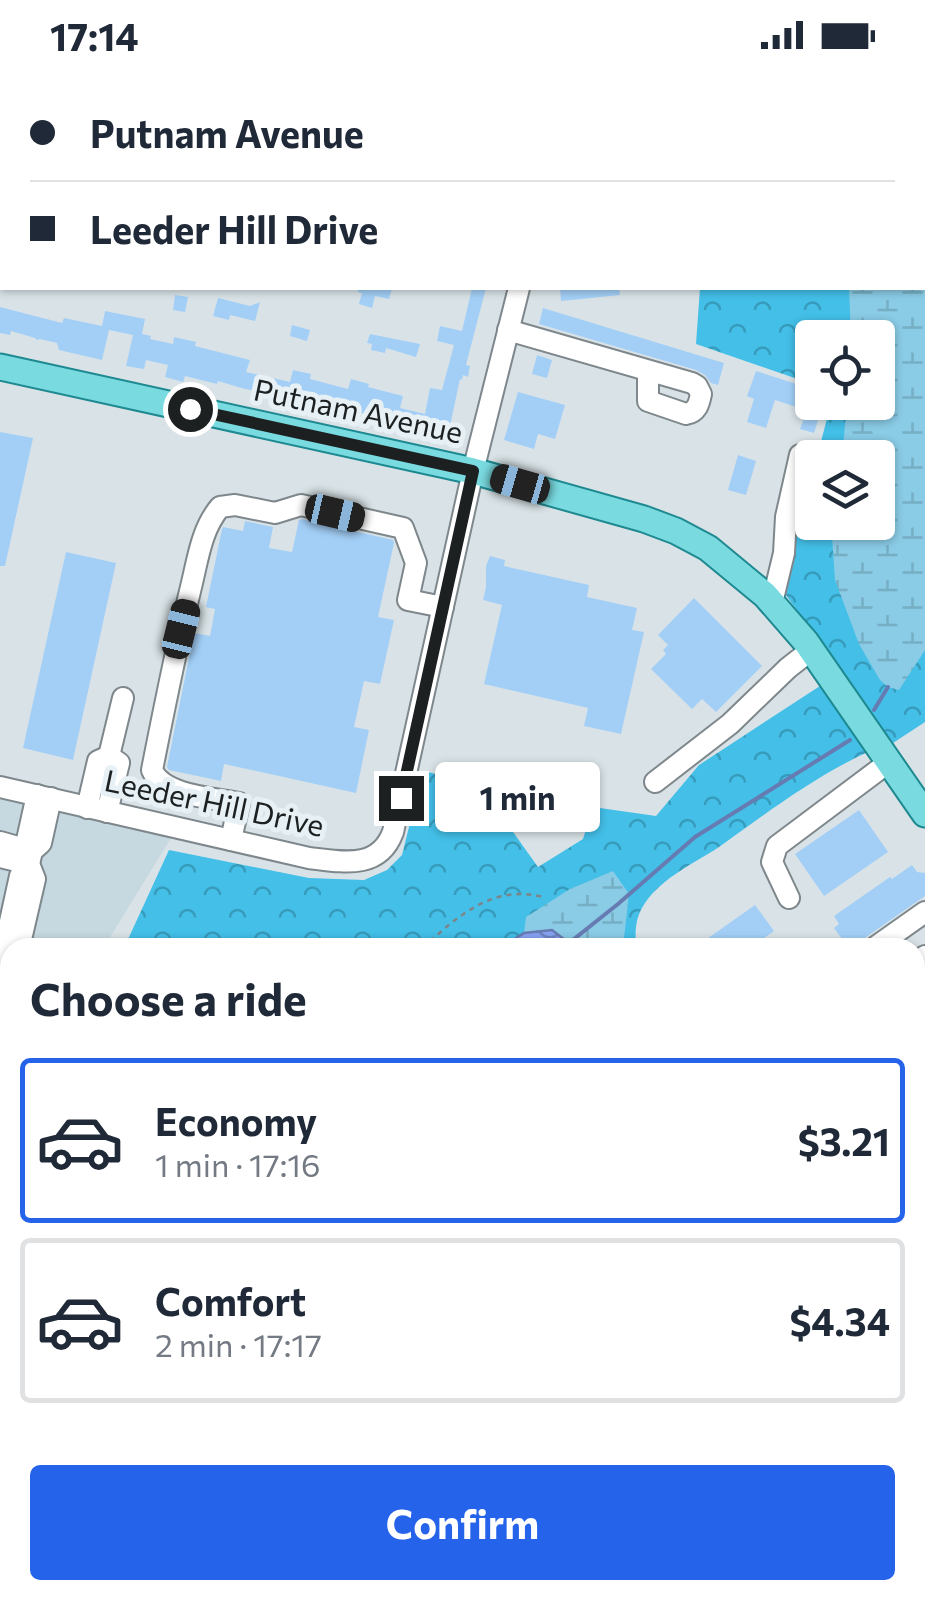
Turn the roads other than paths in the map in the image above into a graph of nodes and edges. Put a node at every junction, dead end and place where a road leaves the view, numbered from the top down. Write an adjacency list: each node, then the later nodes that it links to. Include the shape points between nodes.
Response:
1 (518, 290): 2 (street, Leeder Hill Drive)
2 (508, 330): 4 (street); 5 (street, Leeder Hill Drive)
3 (0, 367): 5 (main road, Putnam Avenue)
4 (648, 371)
5 (473, 471): 8 (street, Leeder Hill Drive); 9 (main road, Putnam Avenue, via 676,531)
6 (795, 477): 9 (street)
7 (416, 564): 8 (street); 10 (street, via 408,600); 19 (street, via 402,528 301,505 275,513 220,507 210,520 152,770 168,788 239,804)
8 (451, 570): 10 (street, Leeder Hill Drive)
9 (772, 603): 11 (main road, Putnam Avenue)
10 (443, 607): 19 (street, Leeder Hill Drive, via 388,846 364,860 337,861)
11 (811, 650): 13 (main road, Putnam Avenue); 14 (street)
12 (123, 698): 17 (street, via 109,756 98,761)
13 (889, 762): 18 (main road, Putnam Avenue); 23 (street, via 776,846 772,862)
14 (655, 782)
15 (0, 787): 16 (street, Leeder Hill Drive)
16 (44, 796): 17 (street, Leeder Hill Drive); 21 (street, via 27,840)
17 (97, 810): 19 (street, Leeder Hill Drive)
18 (925, 814)
19 (231, 840)
20 (0, 842): 21 (street)
21 (30, 857): 22 (street); 25 (street); 26 (street, via 35,879)
22 (0, 858)
23 (789, 898)
24 (925, 912): 27 (street)
25 (6, 938)
26 (21, 938)
27 (888, 938)

